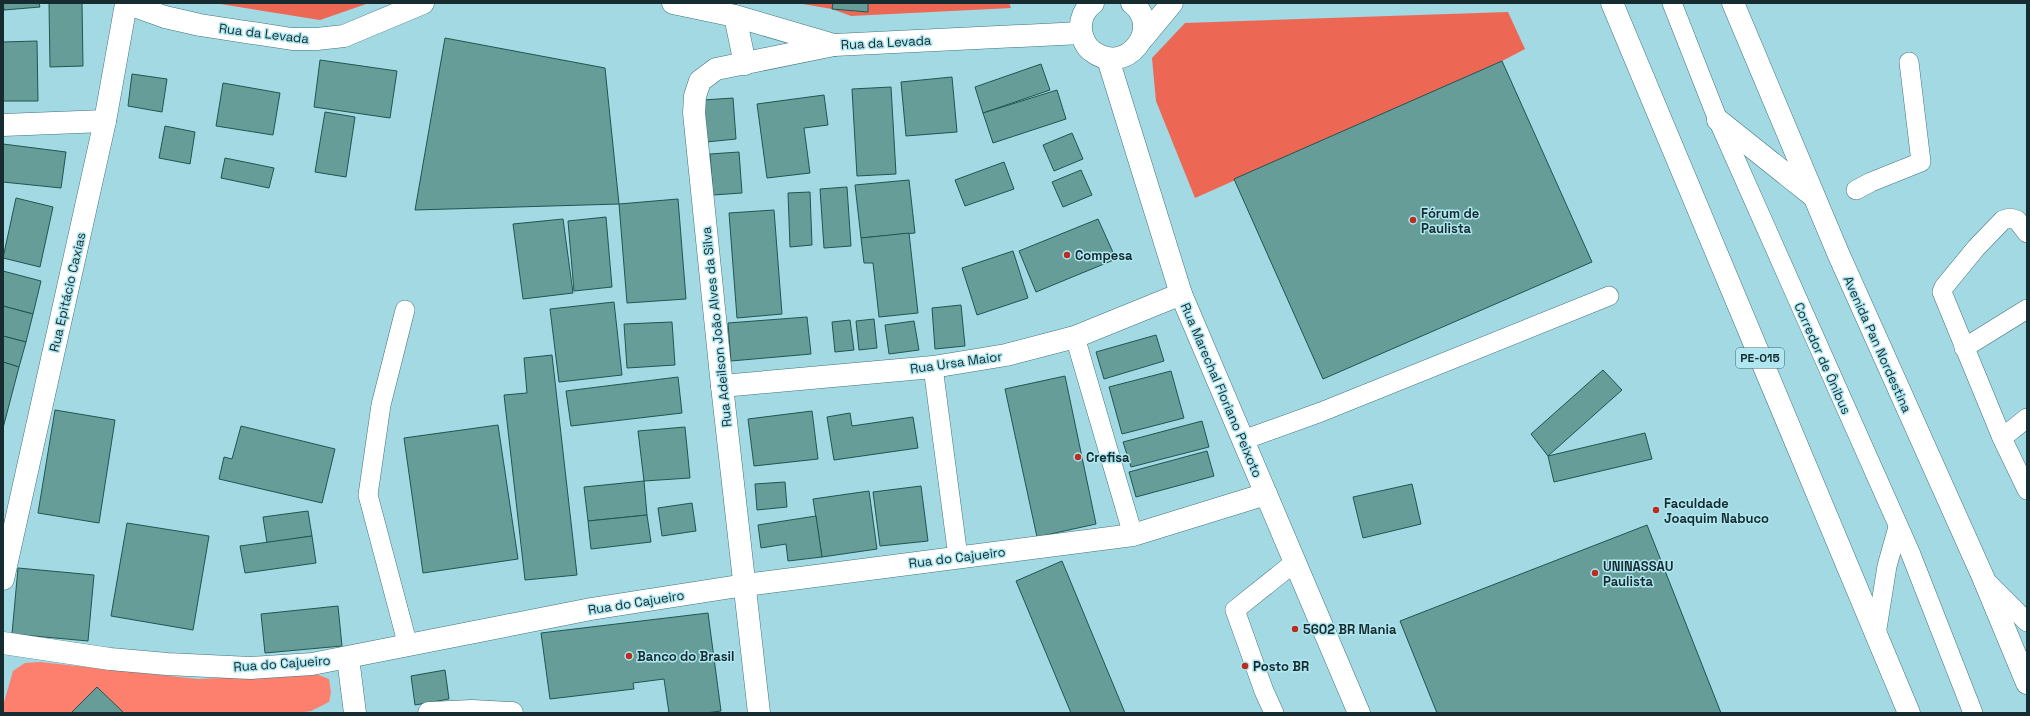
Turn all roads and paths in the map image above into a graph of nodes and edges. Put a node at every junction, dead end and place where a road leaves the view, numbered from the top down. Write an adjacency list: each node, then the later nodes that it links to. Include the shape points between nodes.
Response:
1 (126, 3): 2 (main road, Rua da Levada, via 165,17 200,25 317,39 344,36); 17 (main road, Rua Epitácio Caxias)
2 (423, 3)
3 (673, 3): 10 (main road, Rua da Levada)
4 (1132, 3): 11 (main road, via 1142,16)
5 (1172, 3): 11 (main road)
6 (1612, 3): 43 (main road, PE-015)
7 (1672, 3): 16 (lane, Corredor de Ônibus)
8 (1733, 3): 20 (main road, Avenida Pan Nordestina)
9 (1084, 13): 12 (main road, Rua da Levada); 13 (main road, via 1084,42 1098,56)
10 (735, 16): 12 (main road, Rua da Levada); 15 (main road)
11 (1143, 38): 13 (main road, via 1130,54)
12 (834, 45): 15 (main road, Rua Adeilson João Alves da Silva)
13 (1108, 59): 22 (main road, Rua Marechal Floriano Peixoto)
14 (1909, 62): 19 (lane, via 1921,162)
15 (745, 64): 29 (main road, Rua Adeilson João Alves da Silva, via 716,69 700,81 695,96 694,113)
16 (1718, 120): 20 (main road); 35 (lane, Corredor de Ônibus)
17 (105, 121): 18 (main road); 40 (main road, Rua Epitácio Caxias)
18 (3, 125)
19 (1856, 190)
20 (1815, 198): 39 (main road, Avenida Pan Nordestina)
21 (2027, 233): 27 (lane, via 2017,220 2003,220 1944,287 1943,296)
22 (1181, 294): 26 (main road, Rua Ursa Maior); 32 (main road, Rua Marechal Floriano Peixoto)
23 (1609, 296): 32 (lane, via 1321,412)
24 (2027, 309): 27 (lane)
25 (405, 310): 45 (lane, via 381,405 368,495)
26 (1075, 337): 28 (main road, Rua Ursa Maior, via 1006,355); 36 (lane)
27 (1964, 348): 31 (lane)
28 (933, 367): 29 (main road, Rua Ursa Maior); 37 (lane)
29 (722, 386): 41 (main road, Rua Adeilson João Alves da Silva)
30 (2027, 418): 31 (lane)
31 (2002, 438): 33 (lane)
32 (1243, 440): 34 (main road, Rua Marechal Floriano Peixoto)
33 (2027, 490)
34 (1266, 494): 36 (main road, Rua do Cajueiro); 38 (main road, Rua Marechal Floriano Peixoto)
35 (1898, 527): 43 (lane, via 1887,566); 55 (lane, Corredor de Ônibus)
36 (1133, 535): 37 (main road, Rua do Cajueiro)
37 (958, 557): 41 (main road, Rua do Cajueiro)
38 (1295, 562): 52 (lane, via 1235,610); 53 (main road, Rua Marechal Floriano Peixoto)
39 (1983, 577): 42 (lane); 47 (main road, Avenida Pan Nordestina)
40 (3, 579)
41 (745, 585): 45 (main road, Rua do Cajueiro, via 591,610); 51 (main road, Rua Adeilson João Alves da Silva)
42 (2027, 622)
43 (1876, 635): 54 (main road, PE-015)
44 (3, 643): 46 (main road, Rua do Cajueiro, via 110,659 250,668 312,664)
45 (408, 646): 46 (main road, Rua do Cajueiro)
46 (348, 658): 48 (main road)
47 (2027, 683)
48 (355, 713)
49 (428, 713): 50 (main road)
50 (512, 713)
51 (759, 713)
52 (1274, 713)
53 (1359, 713)
54 (1909, 713)
55 (1973, 713)

